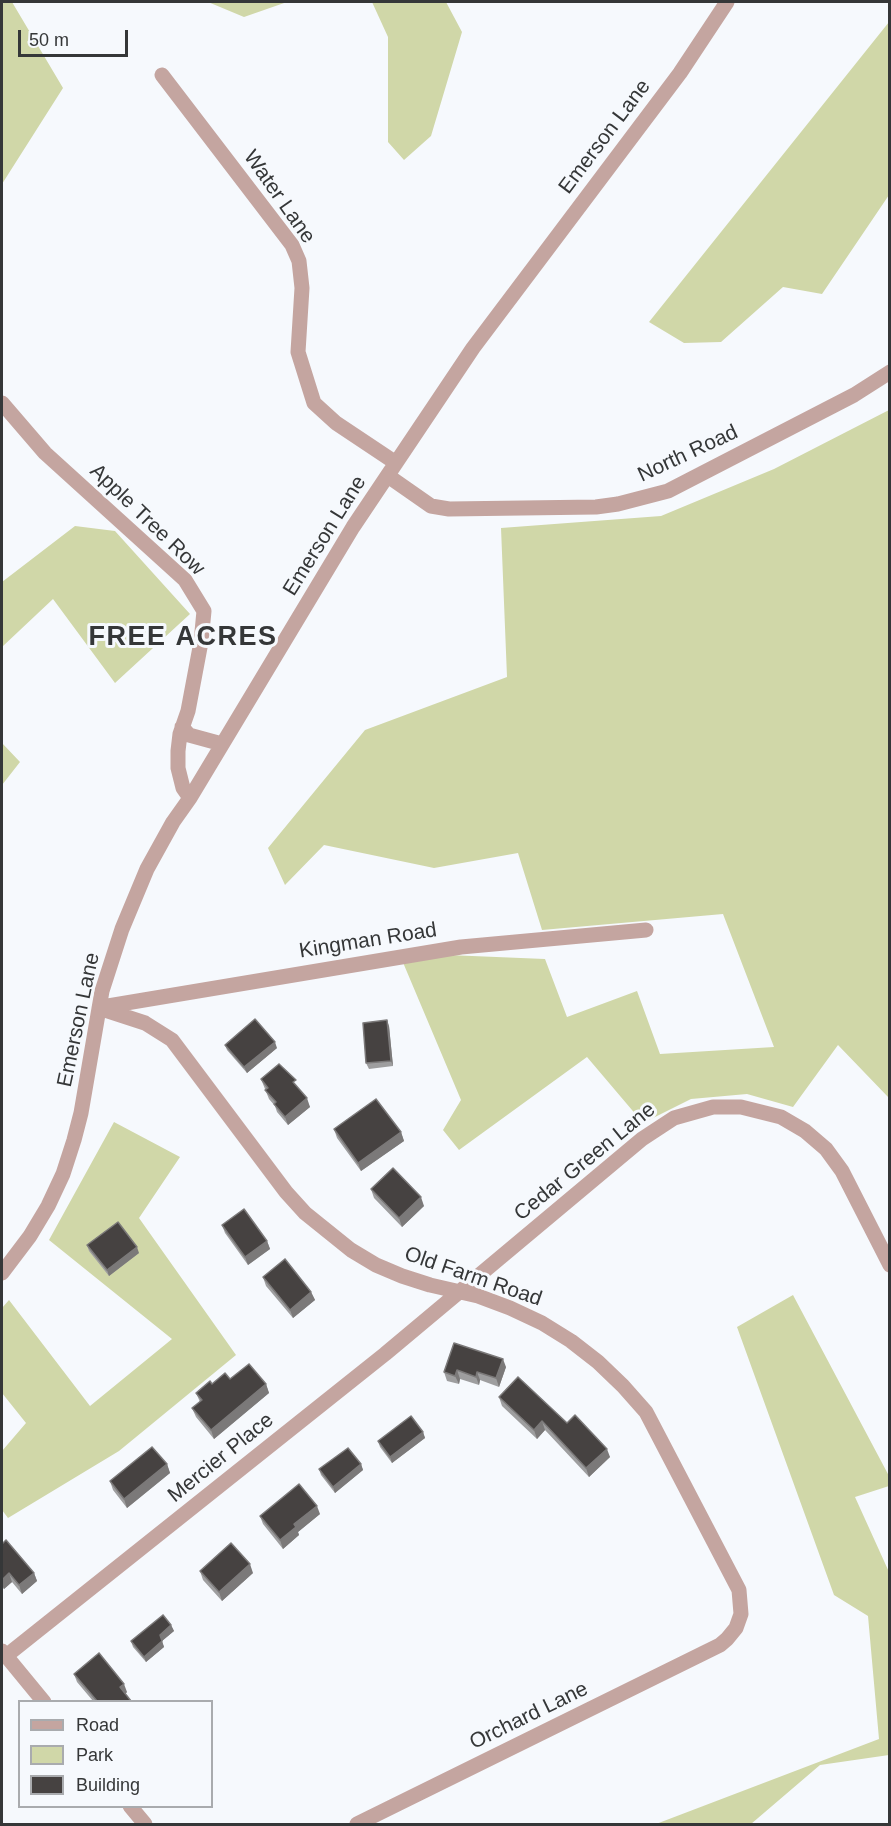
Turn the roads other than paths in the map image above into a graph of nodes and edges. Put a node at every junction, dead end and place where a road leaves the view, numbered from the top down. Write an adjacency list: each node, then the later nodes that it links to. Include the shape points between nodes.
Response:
1 (727, 2): 5 (street, Emerson Lane, via 680,73 473,348)
2 (162, 75): 5 (street, Water Lane, via 292,245 299,261 302,288 298,352 314,403)
3 (890, 372): 5 (street, North Road, via 854,395 668,491 618,504 449,509 431,506)
4 (2, 403): 6 (street, Apple Tree Row, via 45,453 185,580 204,610 198,661)
5 (392, 470): 7 (street, Emerson Lane, via 353,527)
6 (182, 727): 7 (street, via 189,735); 8 (street, Apple Tree Row, via 178,768)
7 (222, 744): 8 (street, Emerson Lane)
8 (190, 798): 10 (street, Emerson Lane, via 173,822 139,889 122,929)
9 (646, 930): 10 (street, Kingman Road, via 461,947)
10 (99, 1008): 12 (street, Emerson Lane, via 81,1113 63,1174 30,1236); 13 (street, Old Farm Road, via 144,1023 172,1040 286,1192 327,1233 393,1272)
11 (890, 1265): 13 (street, Cedar Green Lane, via 842,1171 826,1149 781,1117 727,1106 700,1110 662,1125)
12 (2, 1273)
13 (460, 1292): 14 (street, Old Farm Road, via 510,1308 571,1341 607,1370 646,1412 739,1590 739,1621); 15 (street, Mercier Place)
14 (720, 1645): 19 (street, Orchard Lane)
15 (4, 1653): 16 (street)
16 (43, 1700)
17 (132, 1808): 18 (street)
18 (145, 1824)
19 (357, 1824)

